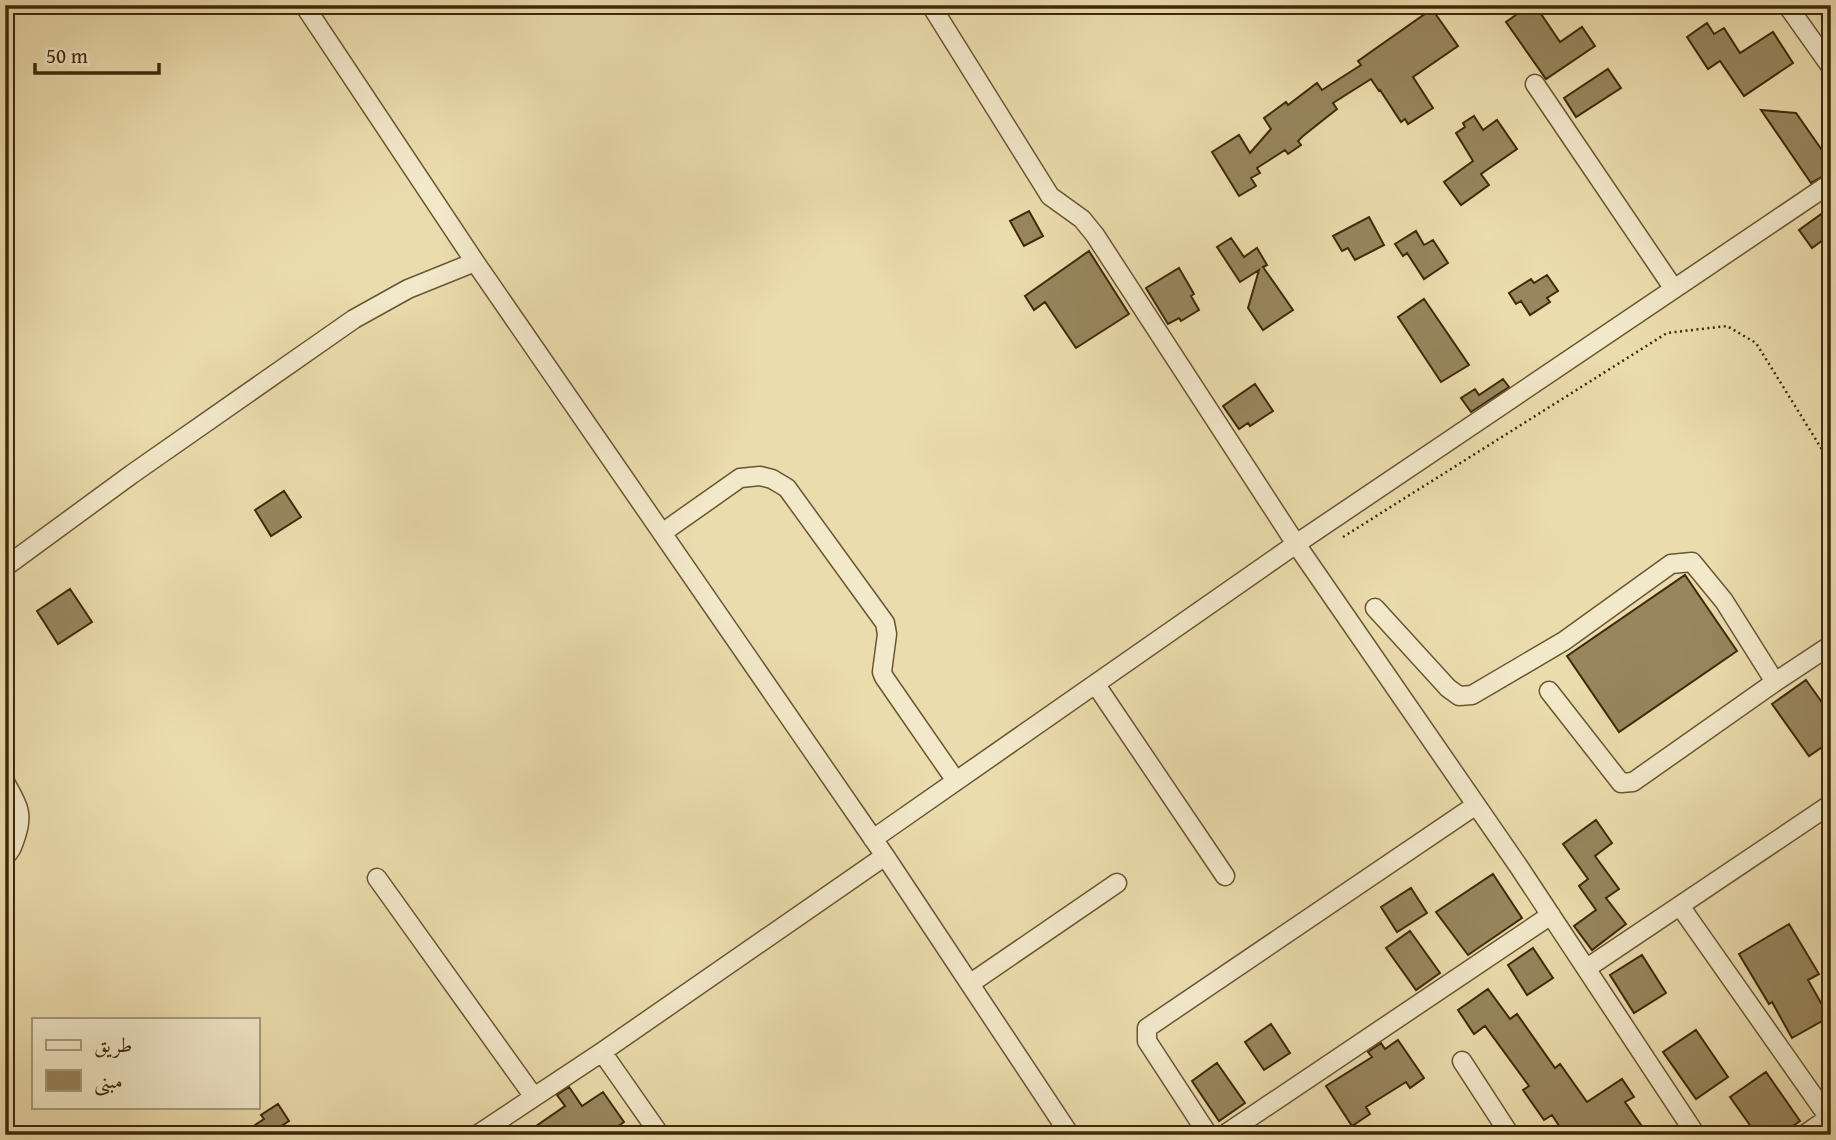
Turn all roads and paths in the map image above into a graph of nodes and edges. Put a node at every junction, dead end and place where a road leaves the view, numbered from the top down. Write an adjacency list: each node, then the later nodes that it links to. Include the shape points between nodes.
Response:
1 (304, 5): 7 (street)
2 (1787, 5): 4 (street)
3 (932, 7): 12 (street, via 1050,196 1082,219 1095,235)
4 (1831, 67)
5 (1535, 84): 8 (street)
6 (1831, 183): 8 (street)
7 (475, 262): 10 (street); 13 (street, via 408,289 354,319)
8 (1674, 289): 12 (street)
9 (1831, 464): 11 (path, via 1756,343 1727,326 1667,333)
10 (662, 533): 19 (street, via 740,478 760,476 787,488 885,623 884,677); 23 (street)
11 (1343, 537)
12 (1296, 544): 17 (street); 22 (street)
13 (5, 567)
14 (1375, 608): 16 (street, via 1448,688 1459,696 1472,695 1564,642 1671,564 1692,562 1724,601)
15 (1831, 645): 16 (street)
16 (1775, 682): 18 (street, via 1633,782 1621,783)
17 (1096, 685): 19 (street); 26 (street)
18 (1549, 691)
19 (956, 781): 23 (street)
20 (5, 782): 24 (street, via 19,807 21,822 11,852)
21 (1831, 804): 29 (street)
22 (1476, 805): 30 (street); 40 (street, via 1147,1028 1147,1041)
23 (873, 839): 25 (street)
24 (5, 856)
25 (885, 856): 32 (street); 33 (street)
26 (1225, 876)
27 (377, 878): 35 (street)
28 (1117, 883): 32 (street)
29 (1680, 906): 31 (street); 36 (street)
30 (1551, 915): 31 (street); 41 (street)
31 (1587, 968): 43 (street)
32 (971, 983): 39 (street)
33 (602, 1052): 35 (street); 38 (street)
34 (1462, 1061): 42 (street)
35 (534, 1097): 37 (street)
36 (1830, 1117): 44 (street)
37 (477, 1135)
38 (660, 1135)
39 (1070, 1135)
40 (1211, 1135)
41 (1224, 1135)
42 (1510, 1135)
43 (1696, 1135)
44 (1804, 1135)

